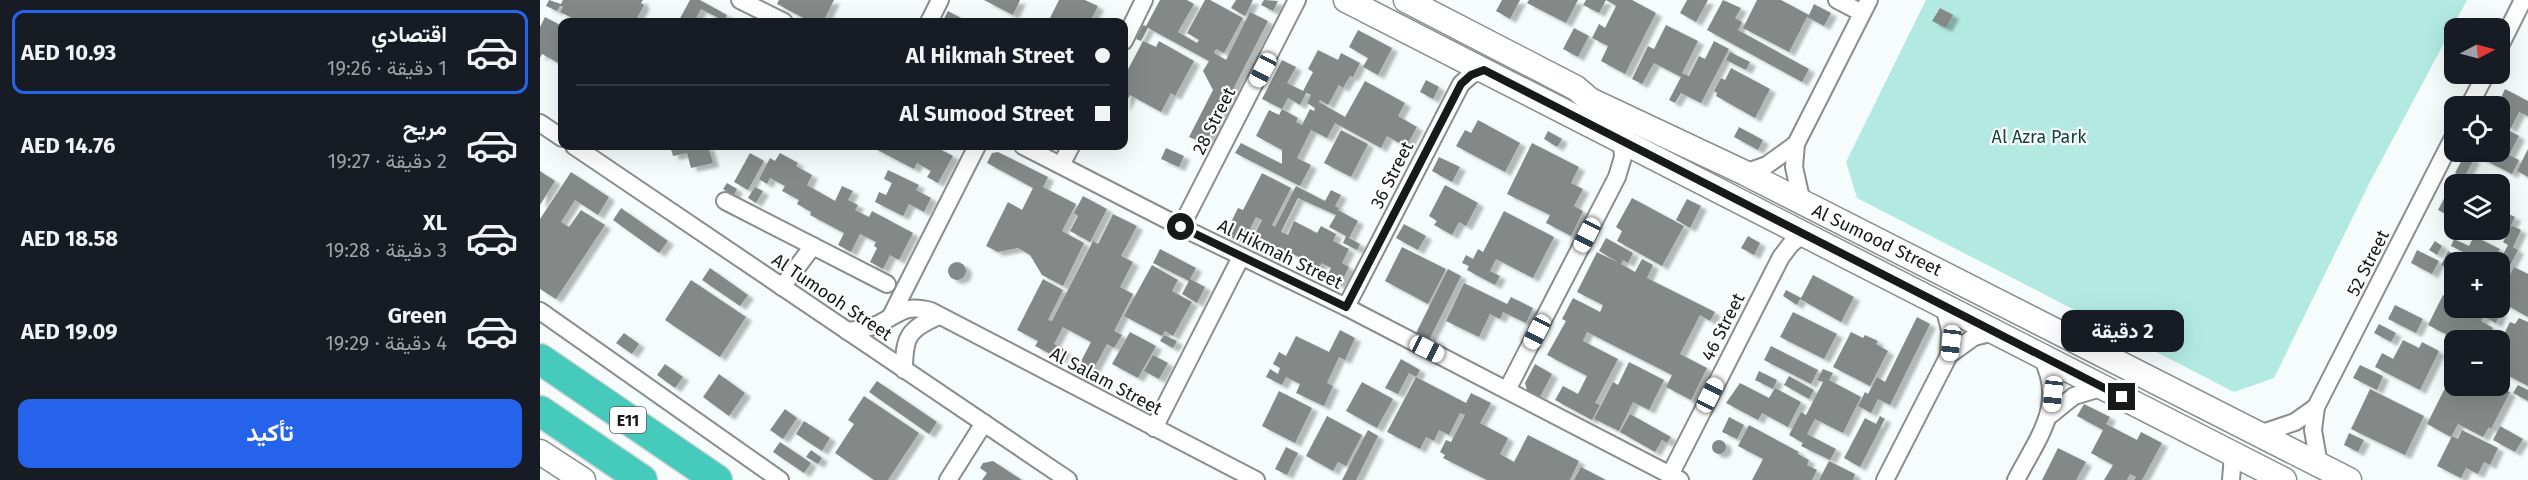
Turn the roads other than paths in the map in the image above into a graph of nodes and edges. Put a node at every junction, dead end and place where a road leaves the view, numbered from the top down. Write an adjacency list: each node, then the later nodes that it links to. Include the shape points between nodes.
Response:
1 (740, 0): 10 (street)
2 (940, 0): 11 (street)
3 (1144, 0): 13 (street)
4 (1297, 0): 29 (street, 28 Street)
5 (1346, 0): 14 (street, Al Sumood Street)
6 (1406, 0): 15 (street, Al Sumood Street, via 1576,88)
7 (1837, 0): 9 (street)
8 (2523, 0): 12 (street)
9 (1866, 7): 19 (street)
10 (775, 18)
11 (931, 18)
12 (2510, 26)
13 (1128, 33)
14 (1492, 75): 15 (street, via 1518,63); 18 (street, Al Sumood Street); 36 (street, 36 Street, via 1471,75 1461,84)
15 (1590, 100): 26 (street, Al Sumood Street)
16 (540, 123): 17 (street)
17 (558, 135)
18 (1622, 142): 30 (street, Al Sumood Street); 47 (street, via 1623,157 1617,177)
19 (1796, 144): 26 (street, via 1767,165); 28 (street, via 1794,167)
20 (580, 150): 34 (street, Al Tumooh Street)
21 (975, 150): 38 (street)
22 (1031, 150): 25 (street, Al Hikmah Street)
23 (1069, 150): 25 (street)
24 (2444, 156): 48 (street, 52 Street)
25 (1061, 165): 29 (street, Al Hikmah Street)
26 (1745, 173): 28 (street, Al Sumood Street)
27 (725, 201): 31 (street)
28 (1802, 203): 53 (street, Al Sumood Street)
29 (1181, 227): 32 (street, Al Hikmah Street)
30 (1802, 235): 35 (street, Al Sumood Street); 57 (street, 46 Street, via 1781,257)
31 (813, 246): 33 (street); 34 (street)
32 (1241, 257): 36 (street, Al Hikmah Street); 52 (street)
33 (886, 284)
34 (782, 287): 40 (street, Al Tumooh Street)
35 (1944, 306): 41 (street, Al Sumood Street); 42 (street, via 1950,330)
36 (1346, 307): 47 (street, Al Hikmah Street)
37 (540, 311): 61 (street)
38 (891, 316): 39 (street, Al Salam Street, via 912,308); 40 (street, Al Salam Street, via 878,325)
39 (939, 316): 45 (street, via 908,336); 52 (street, Al Salam Street)
40 (847, 331): 45 (street, Al Tumooh Street)
41 (1994, 332): 42 (street, via 1974,337); 43 (street, Al Sumood Street)
42 (1949, 355): 65 (street)
43 (2041, 356): 46 (street, Al Sumood Street); 50 (street, via 2053,394)
44 (540, 359): 60 (highway, E11)
45 (904, 370): 51 (street, Al Tumooh Street)
46 (2104, 387): 50 (street, via 2074,396); 55 (street, Al Sumood Street)
47 (1507, 390): 57 (street, Al Hikmah Street)
48 (2316, 407): 53 (street, 52 Street, via 2295,422); 56 (street, 52 Street, via 2314,442)
49 (540, 411): 59 (highway, E11)
50 (2049, 416): 66 (street)
51 (984, 423): 62 (street); 63 (street, Al Tumooh Street)
52 (1154, 428): 64 (street, Al Salam Street)
53 (2259, 434): 56 (street, Al Sumood Street)
54 (540, 452): 58 (street)
55 (2234, 455): 67 (street); 68 (street, Al Sumood Street)
56 (2319, 465): 69 (street, Al Sumood Street)
57 (1675, 477)
58 (583, 480)
59 (642, 480)
60 (717, 480)
61 (780, 480)
62 (948, 480)
63 (1068, 480)
64 (1256, 480)
65 (1885, 480)
66 (2016, 480)
67 (2231, 480)
68 (2284, 480)
69 (2349, 480)

